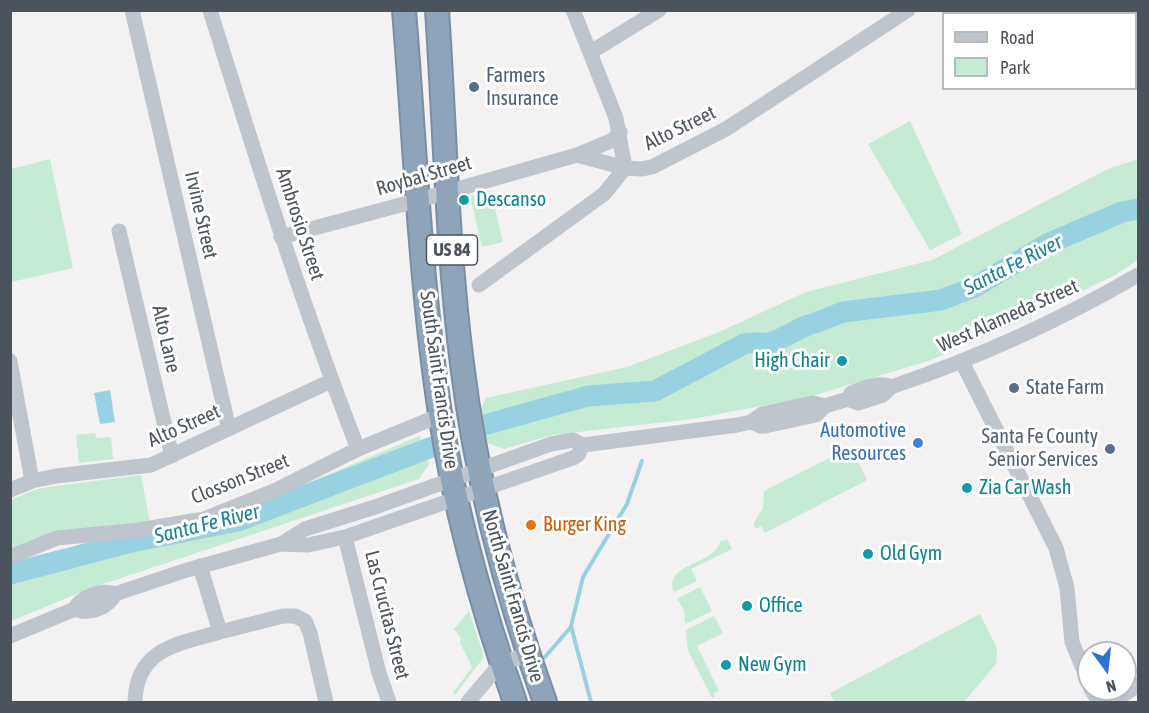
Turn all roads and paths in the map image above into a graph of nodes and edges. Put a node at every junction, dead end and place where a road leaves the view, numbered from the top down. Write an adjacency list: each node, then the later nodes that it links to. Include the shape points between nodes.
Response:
1 (132, 10): 22 (street, Irvine Street)
2 (210, 10): 15 (street, Ambrosio Street)
3 (404, 10): 13 (highway, South Saint Francis Drive / US 84)
4 (437, 10): 12 (highway, South Saint Francis Drive / US 84)
5 (573, 10): 8 (street)
6 (659, 10): 8 (street)
7 (908, 10): 11 (street, Alto Street, via 726,129 652,167)
8 (591, 52): 9 (street)
9 (620, 132): 10 (street, Roybal Street, via 614,140); 11 (street)
10 (577, 155): 11 (street); 12 (street, Roybal Street)
11 (625, 168): 17 (street, Alto Street, via 604,194)
12 (447, 191): 13 (street, Roybal Street); 25 (highway, South Saint Francis Drive / US 84, via 462,364)
13 (419, 200): 15 (street, Roybal Street); 21 (highway, South Saint Francis Drive / US 84)
14 (119, 231): 24 (street, Alto Lane)
15 (281, 237): 20 (street, Ambrosio Street)
16 (1138, 275): 19 (street, West Alameda Street, via 1055,321)
17 (479, 285)
18 (10, 361): 26 (street)
19 (962, 362): 25 (street, West Alameda Street, via 891,387 883,395 825,406 816,415 760,426 751,422 583,445 573,458); 35 (street, via 1056,548 1067,588 1072,642)
20 (331, 381): 22 (street, Alto Street); 23 (street, Ambrosio Street)
21 (441, 416): 23 (street, Closson Street); 27 (highway, South Saint Francis Drive / US 84)
22 (229, 429): 24 (street, Alto Street)
23 (357, 449): 31 (street, Closson Street, via 274,491 204,519 57,538)
24 (172, 456): 26 (street, Alto Street, via 151,465)
25 (481, 479): 27 (street, West Alameda Street); 36 (highway, North Saint Francis Drive / US 84)
26 (32, 481): 28 (street, Alto Street)
27 (455, 488): 29 (street, West Alameda Street); 30 (street, West Alameda Street, via 375,507 306,530); 37 (highway, North Saint Francis Drive / US 84, via 475,576)
28 (10, 490)
29 (345, 537): 30 (street, West Alameda Street, via 308,545); 41 (street, Las Crucitas Street)
30 (281, 544): 32 (street, West Alameda Street)
31 (10, 557)
32 (200, 566): 33 (street); 34 (street, West Alameda Street, via 115,594 107,604 93,610 75,609)
33 (220, 632): 39 (street, via 176,644 153,657 140,675); 40 (street, via 284,616 304,621)
34 (10, 636)
35 (1077, 654)
36 (528, 655): 37 (street); 44 (highway, North Saint Francis Drive / US 84)
37 (501, 663): 42 (street); 43 (highway, North Saint Francis Drive / US 84)
38 (1138, 685): 45 (street)
39 (135, 702)
40 (326, 702)
41 (389, 702)
42 (468, 702)
43 (515, 702)
44 (545, 702)
45 (1113, 702)

